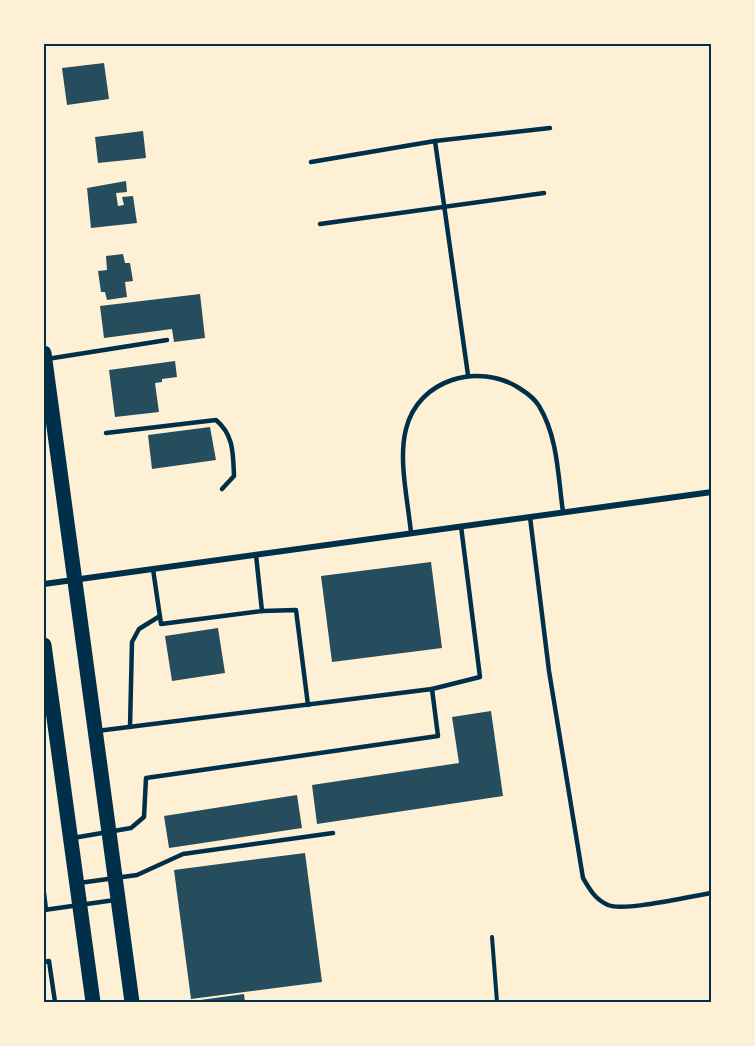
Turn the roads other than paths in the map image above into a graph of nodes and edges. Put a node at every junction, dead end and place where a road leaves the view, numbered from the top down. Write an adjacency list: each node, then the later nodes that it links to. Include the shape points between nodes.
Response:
1 (550, 128): 2 (lane)
2 (435, 141): 3 (lane); 5 (lane)
3 (311, 162)
4 (544, 193): 5 (lane)
5 (443, 207): 6 (lane); 9 (lane)
6 (320, 224)
7 (167, 340): 8 (lane)
8 (44, 356): 19 (main road)
9 (468, 375): 13 (lane, via 508,381 539,405 552,434); 16 (lane, via 447,381 428,394 406,427 403,450)
10 (106, 433): 11 (lane, via 216,420 227,429 233,453 234,476)
11 (222, 489)
12 (711, 492): 13 (street)
13 (563, 512): 14 (street)
14 (530, 517): 15 (street); 34 (lane, via 549,671 583,878 593,895 609,906 625,907)
15 (461, 526): 16 (street); 24 (lane, via 480,677)
16 (411, 533): 17 (street)
17 (256, 555): 18 (street); 21 (lane)
18 (153, 569): 19 (street); 22 (lane)
19 (75, 580): 20 (street); 27 (main road)
20 (44, 584)
21 (262, 611): 22 (lane, via 161,624); 25 (lane, via 296,610)
22 (160, 616): 26 (lane, via 139,629 132,642)
23 (44, 645): 30 (main road)
24 (432, 689): 25 (lane); 28 (lane, via 438,736 147,778 144,818 132,828)
25 (308, 705): 26 (lane)
26 (130, 727): 27 (lane)
27 (94, 731): 28 (main road)
28 (109, 832): 30 (lane); 31 (main road)
29 (333, 833): 31 (lane, via 183,854 137,875)
30 (70, 838): 32 (main road)
31 (115, 878): 32 (lane); 35 (main road)
32 (76, 884): 36 (main road)
33 (44, 893): 37 (lane)
34 (711, 893)
35 (118, 900): 36 (lane); 41 (main road)
36 (79, 905): 37 (lane); 40 (main road)
37 (45, 910)
38 (44, 962): 39 (lane, via 49,961)
39 (55, 1002)
40 (93, 1002)
41 (132, 1002)

